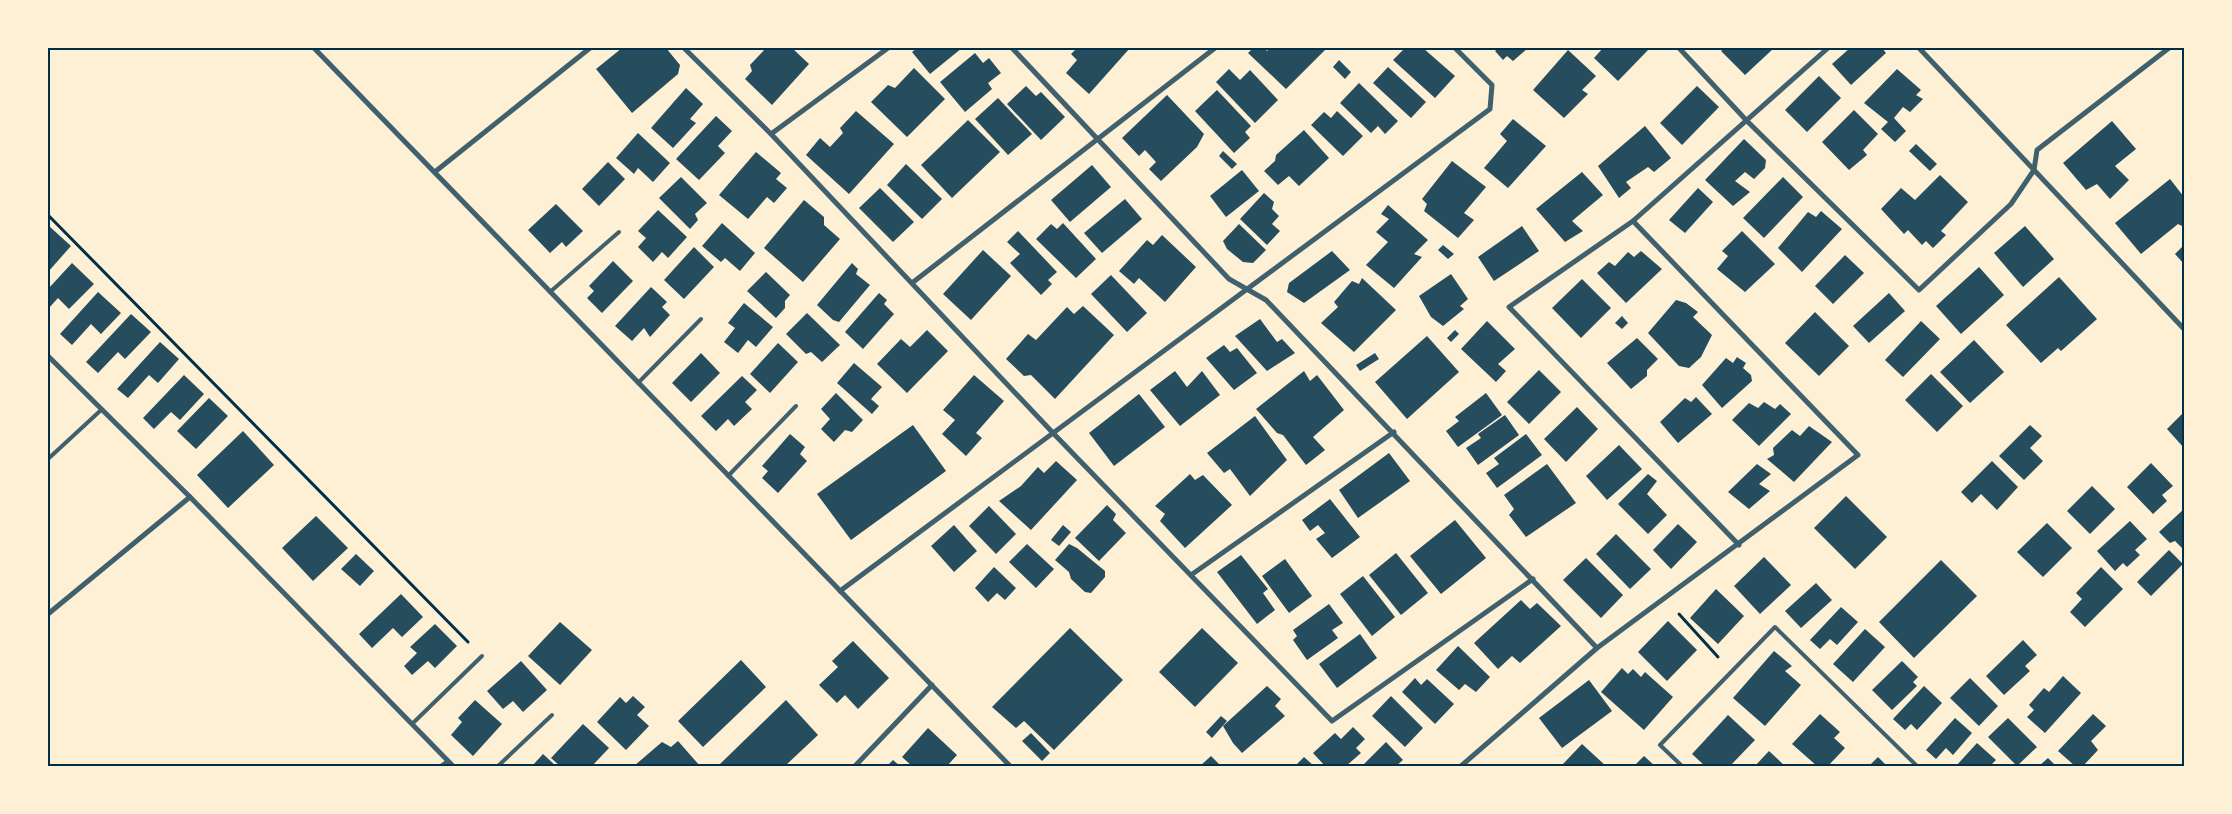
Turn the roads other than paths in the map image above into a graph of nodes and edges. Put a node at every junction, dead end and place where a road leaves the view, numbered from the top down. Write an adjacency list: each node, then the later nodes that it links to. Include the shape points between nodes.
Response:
1 (314, 48): 16 (street)
2 (590, 48): 16 (street)
3 (684, 48): 13 (street)
4 (888, 48): 13 (street)
5 (1012, 48): 14 (street)
6 (1216, 48): 14 (street)
7 (1455, 48): 20 (street, via 1492,85 1490,109)
8 (1679, 48): 12 (street)
9 (1828, 48): 12 (street)
10 (1918, 48): 15 (street)
11 (2169, 48): 15 (street, via 2037,150)
12 (1747, 122): 15 (street, via 1919,290 2011,204); 17 (street)
13 (771, 134): 19 (street)
14 (1098, 138): 19 (street); 20 (street, via 1229,278)
15 (2034, 170): 23 (street)
16 (436, 171): 21 (street)
17 (1633, 221): 33 (street, via 1858,455); 33 (street, via 1509,307)
18 (619, 232): 21 (lane)
19 (912, 283): 29 (street)
20 (1247, 290): 28 (street, via 1266,300); 29 (street)
21 (550, 292): 25 (street)
22 (701, 320): 25 (lane)
23 (2184, 330)
24 (48, 356): 27 (street)
25 (638, 383): 31 (street)
26 (796, 406): 31 (lane)
27 (100, 410): 30 (lane); 32 (street)
28 (1394, 432): 34 (street); 35 (street)
29 (1054, 434): 34 (street); 36 (street)
30 (48, 459)
31 (728, 476): 36 (street)
32 (190, 497): 37 (street); 42 (street)
33 (1739, 545): 38 (street)
34 (1191, 575): 35 (street, via 1332,721)
35 (1532, 579): 38 (street)
36 (840, 591): 40 (street)
37 (48, 614)
38 (1597, 648): 49 (street)
39 (482, 656): 42 (lane)
40 (932, 685): 47 (street); 48 (street)
41 (552, 715): 46 (lane)
42 (412, 724): 43 (street)
43 (448, 761): 44 (lane); 45 (street)
44 (441, 766)
45 (453, 766)
46 (498, 766)
47 (856, 766)
48 (1010, 766)
49 (1461, 766)
50 (1682, 766): 51 (lane, via 1660,744 1775,627)
51 (1917, 766)

